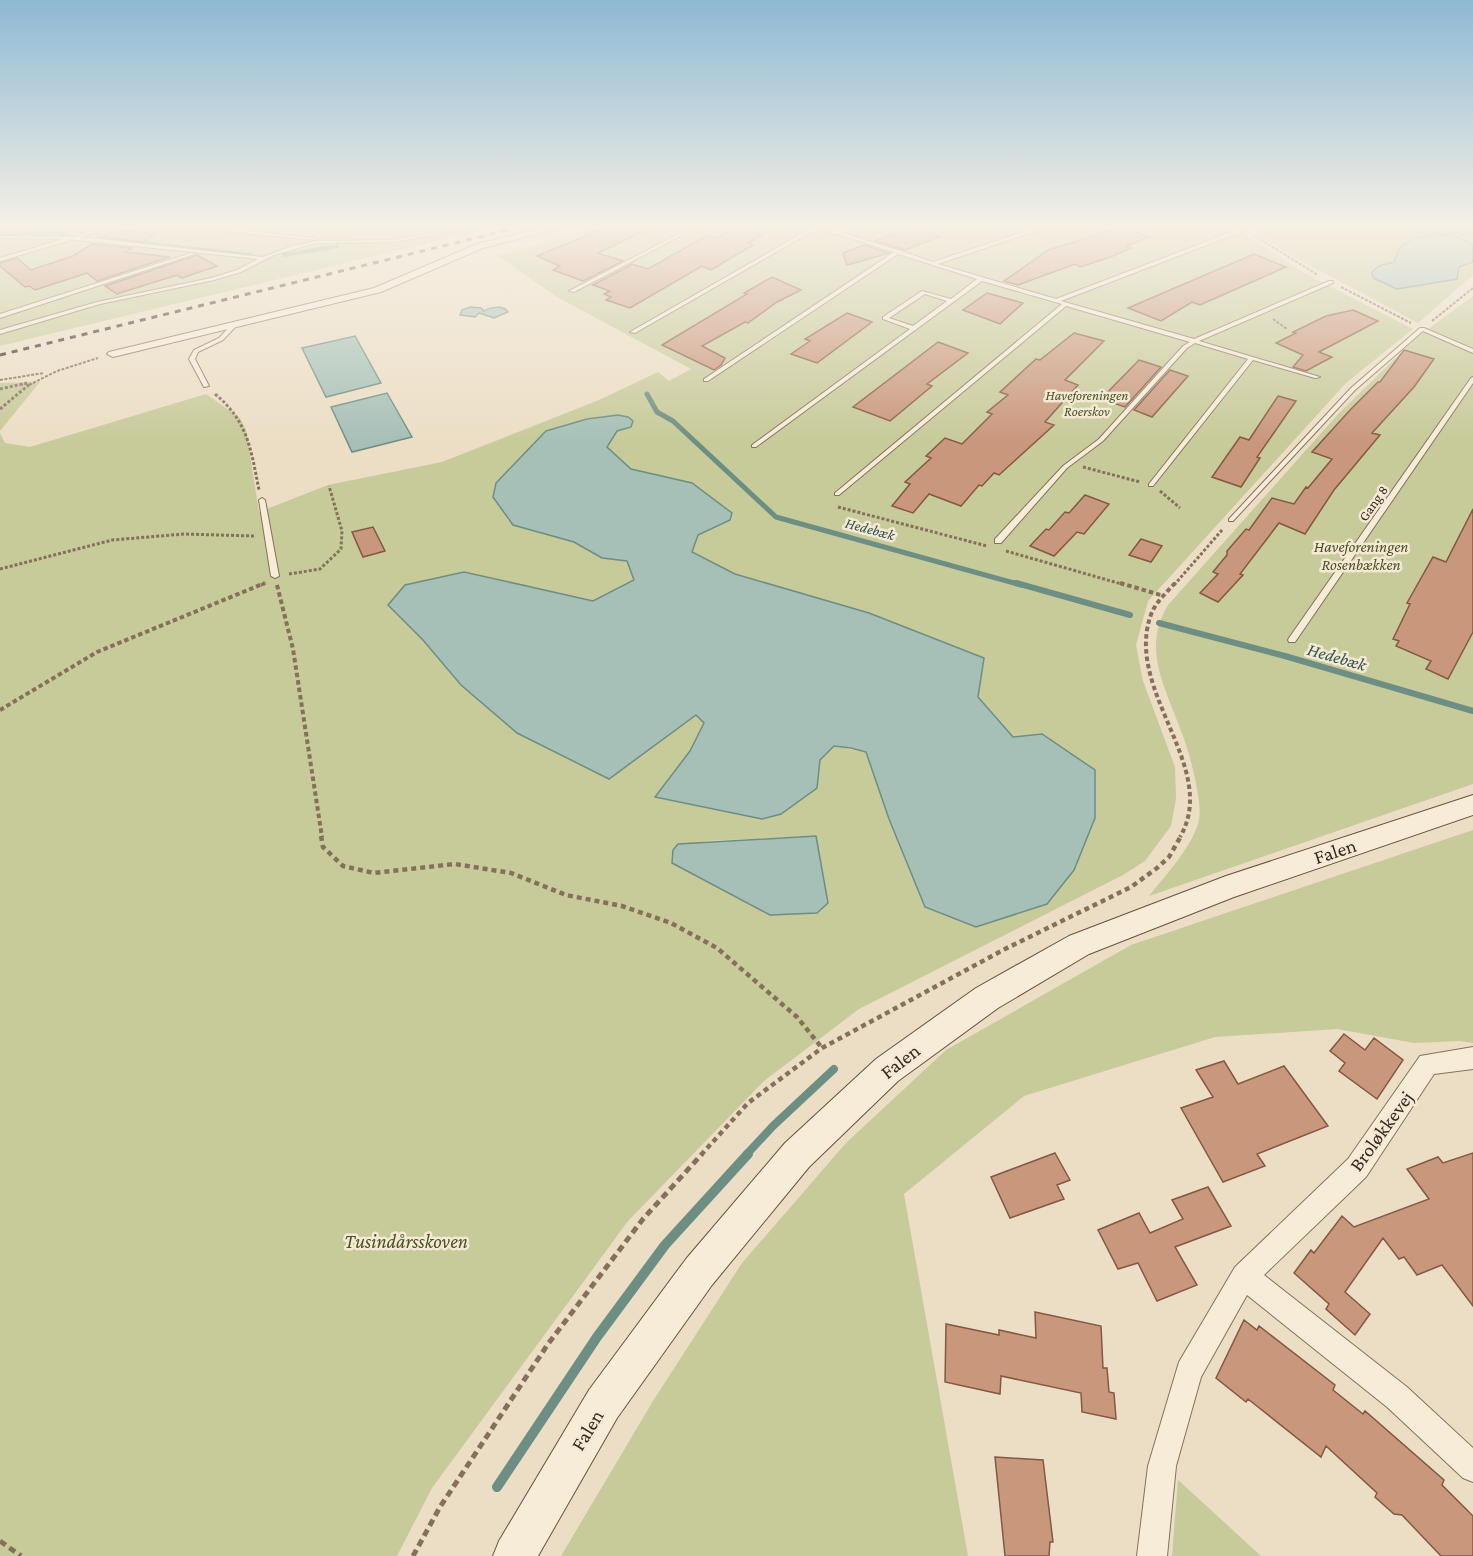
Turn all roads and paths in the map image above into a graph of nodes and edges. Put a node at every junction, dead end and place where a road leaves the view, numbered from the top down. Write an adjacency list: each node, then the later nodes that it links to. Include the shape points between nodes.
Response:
1 (54, 299): 16 (lane)
2 (120, 299): 20 (lane)
3 (341, 299): 17 (street)
4 (691, 299): 21 (lane)
5 (828, 299): 29 (lane)
6 (914, 299): 18 (lane, via 885,318)
7 (945, 299): 13 (lane)
8 (955, 299): 13 (lane)
9 (1048, 299): 14 (lane)
10 (1062, 299): 14 (lane)
11 (1292, 299): 22 (lane)
12 (1459, 299): 19 (path)
13 (952, 301): 18 (lane)
14 (1056, 301): 15 (lane)
15 (1065, 304): 22 (lane); 39 (lane)
16 (0, 316)
17 (235, 324): 24 (street); 32 (lane, via 221,339 196,351 192,359)
18 (912, 328): 35 (lane)
19 (1422, 328): 23 (lane); 42 (lane, via 1353,389)
20 (0, 332)
21 (633, 332)
22 (1193, 341): 25 (lane); 36 (lane, via 1101,440)
23 (1473, 351)
24 (114, 354): 26 (path)
25 (1252, 358): 27 (lane); 37 (lane)
26 (50, 372): 28 (path); 31 (path)
27 (1317, 377)
28 (0, 380)
29 (706, 380)
30 (1473, 380): 47 (lane, Gang 8)
31 (29, 382): 33 (path); 34 (path)
32 (206, 386): 40 (path, via 224,399 246,430)
33 (0, 389)
34 (0, 409)
35 (754, 446)
36 (1071, 462): 37 (path); 44 (lane)
37 (1151, 485): 41 (path)
38 (329, 486): 46 (path, via 342,531 341,549 320,569)
39 (837, 494)
40 (262, 500): 43 (lane)
41 (1180, 508)
42 (1231, 520): 50 (path, via 1152,612 1146,634 1145,656 1190,787 1187,827 1169,857 1137,884 965,970)
43 (266, 536): 45 (path, via 184,534 111,540); 46 (lane)
44 (998, 542)
45 (0, 569)
46 (275, 576): 48 (path, via 265,584 97,652); 50 (path, via 293,649 323,846 343,866 374,873 455,864 511,873 566,895 622,906 671,923 717,948 797,1017)
47 (1292, 640)
48 (0, 710)
49 (1473, 805): 57 (street, Falen, via 1226,888 1079,945 987,998 887,1070 797,1155 699,1272 603,1404)
50 (822, 1048): 56 (path, via 748,1104 643,1219 548,1344 440,1507)
51 (1473, 1058): 52 (street, Broløkkevej, via 1428,1064 1357,1168)
52 (1244, 1276): 53 (street, via 1396,1397); 58 (street, Broløkkevej, via 1189,1372 1162,1466)
53 (1473, 1468)
54 (0, 1541): 55 (path)
55 (21, 1556)
56 (413, 1556)
57 (514, 1556)
58 (1152, 1556)

